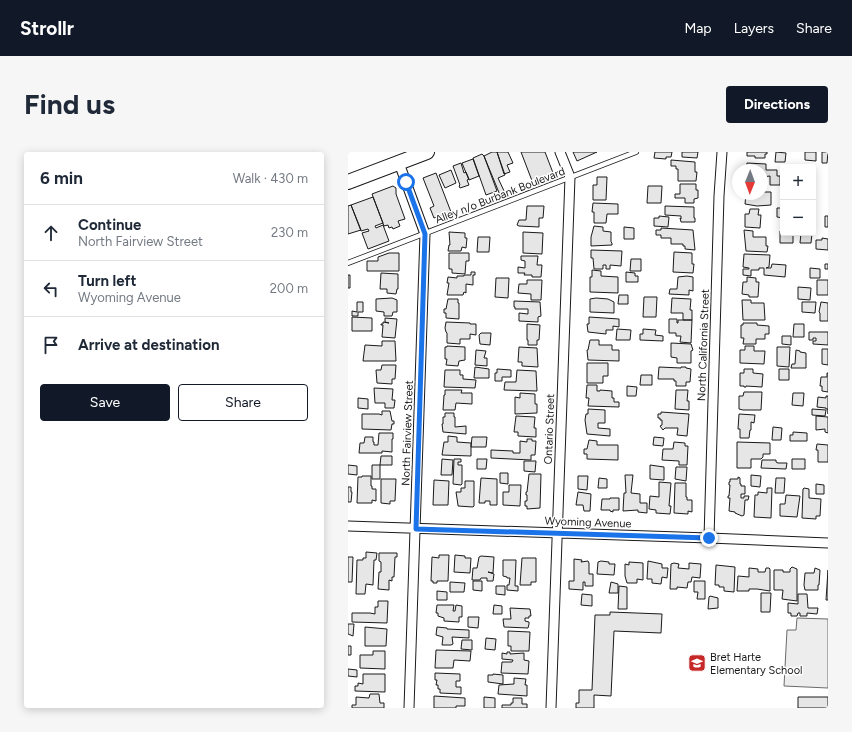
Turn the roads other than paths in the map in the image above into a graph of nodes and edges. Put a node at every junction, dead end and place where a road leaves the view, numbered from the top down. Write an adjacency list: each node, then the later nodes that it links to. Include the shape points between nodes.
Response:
1 (427, 152): 5 (main road)
2 (560, 152): 6 (street, Ontario Street)
3 (636, 152): 6 (lane, Alley n/o Burbank Boulevard)
4 (722, 152): 13 (street, North California Street)
5 (399, 162): 7 (main road); 8 (street, North Fairview Street)
6 (570, 177): 8 (lane, Alley n/o Burbank Boulevard); 12 (street, Ontario Street)
7 (348, 182)
8 (425, 234): 9 (lane, Alley n/o Burbank Boulevard); 11 (street, North Fairview Street)
9 (348, 263)
10 (348, 526): 11 (street, Wyoming Avenue)
11 (416, 529): 12 (street, Wyoming Avenue); 15 (street, North Fairview Street)
12 (558, 534): 13 (street, Wyoming Avenue); 16 (street, Ontario Street)
13 (709, 538): 14 (street, Wyoming Avenue)
14 (828, 543)
15 (409, 708)
16 (552, 708)

